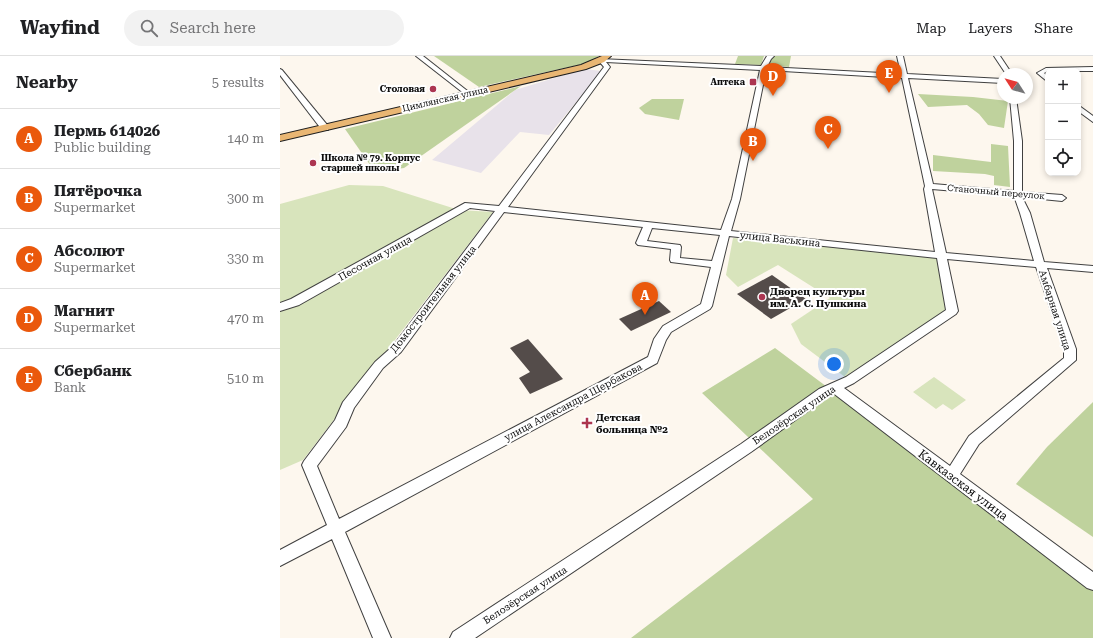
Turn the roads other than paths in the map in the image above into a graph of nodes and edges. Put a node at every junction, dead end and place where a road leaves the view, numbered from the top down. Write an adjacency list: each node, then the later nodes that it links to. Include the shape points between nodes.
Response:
1 (418, 56): 15 (street)
2 (771, 56): 7 (street, улица Александра Щербакова)
3 (900, 56): 12 (street, Белозёрская улица)
4 (997, 56): 6 (street)
5 (604, 58): 7 (street); 15 (main road, Цимлянская улица, via 583,67); 25 (street, Домостроительная улица, via 607,67)
6 (1005, 68)
7 (763, 69): 12 (street); 27 (street, улица Александра Щербакова, via 736,200)
8 (1081, 69): 9 (street)
9 (1093, 69)
10 (1045, 70): 13 (street, via 1040,73)
11 (280, 72): 19 (street)
12 (903, 76): 14 (street); 21 (street, Белозёрская улица)
13 (1045, 77)
14 (997, 81)
15 (468, 94): 19 (main road, Цимлянская улица)
16 (1014, 104): 22 (street, Амбарная улица, via 1018,141)
17 (1081, 110): 18 (street)
18 (1093, 120)
19 (325, 128): 20 (main road, Цимлянская улица)
20 (280, 138)
21 (930, 186): 22 (street, Станочный переулок); 28 (street, Белозёрская улица, via 928,190)
22 (1019, 194): 23 (street, Станочный переулок); 30 (street, Амбарная улица, via 1018,198)
23 (1062, 198)
24 (468, 205): 25 (street, улица Васькина); 32 (street, Песочная улица, via 295,302)
25 (503, 209): 26 (street, улица Васькина); 35 (street, Домостроительная улица, via 397,349 379,365 348,406 341,423 309,465)
26 (648, 225): 27 (street, улица Васькина); 29 (street, via 641,244 676,247 675,260)
27 (725, 233): 28 (street, улица Васькина); 29 (street, улица Александра Щербакова)
28 (941, 256): 30 (street, улица Васькина); 33 (street, Белозёрская улица, via 952,311 850,380)
29 (716, 264): 35 (street, улица Александра Щербакова, via 706,306 667,329 660,339 653,360)
30 (1040, 264): 31 (street, улица Васькина); 34 (street, Амбарная улица, via 1070,349 1070,360 974,440 957,468)
31 (1093, 269)
32 (280, 307)
33 (834, 387): 34 (street, Кавказская улица); 39 (street, Белозёрская улица, via 717,468)
34 (950, 474): 37 (street, Кавказская улица)
35 (336, 529): 36 (street, улица Александра Щербакова); 38 (street, Домостроительная улица)
36 (280, 558)
37 (1093, 582)
38 (382, 638)
39 (459, 638)

